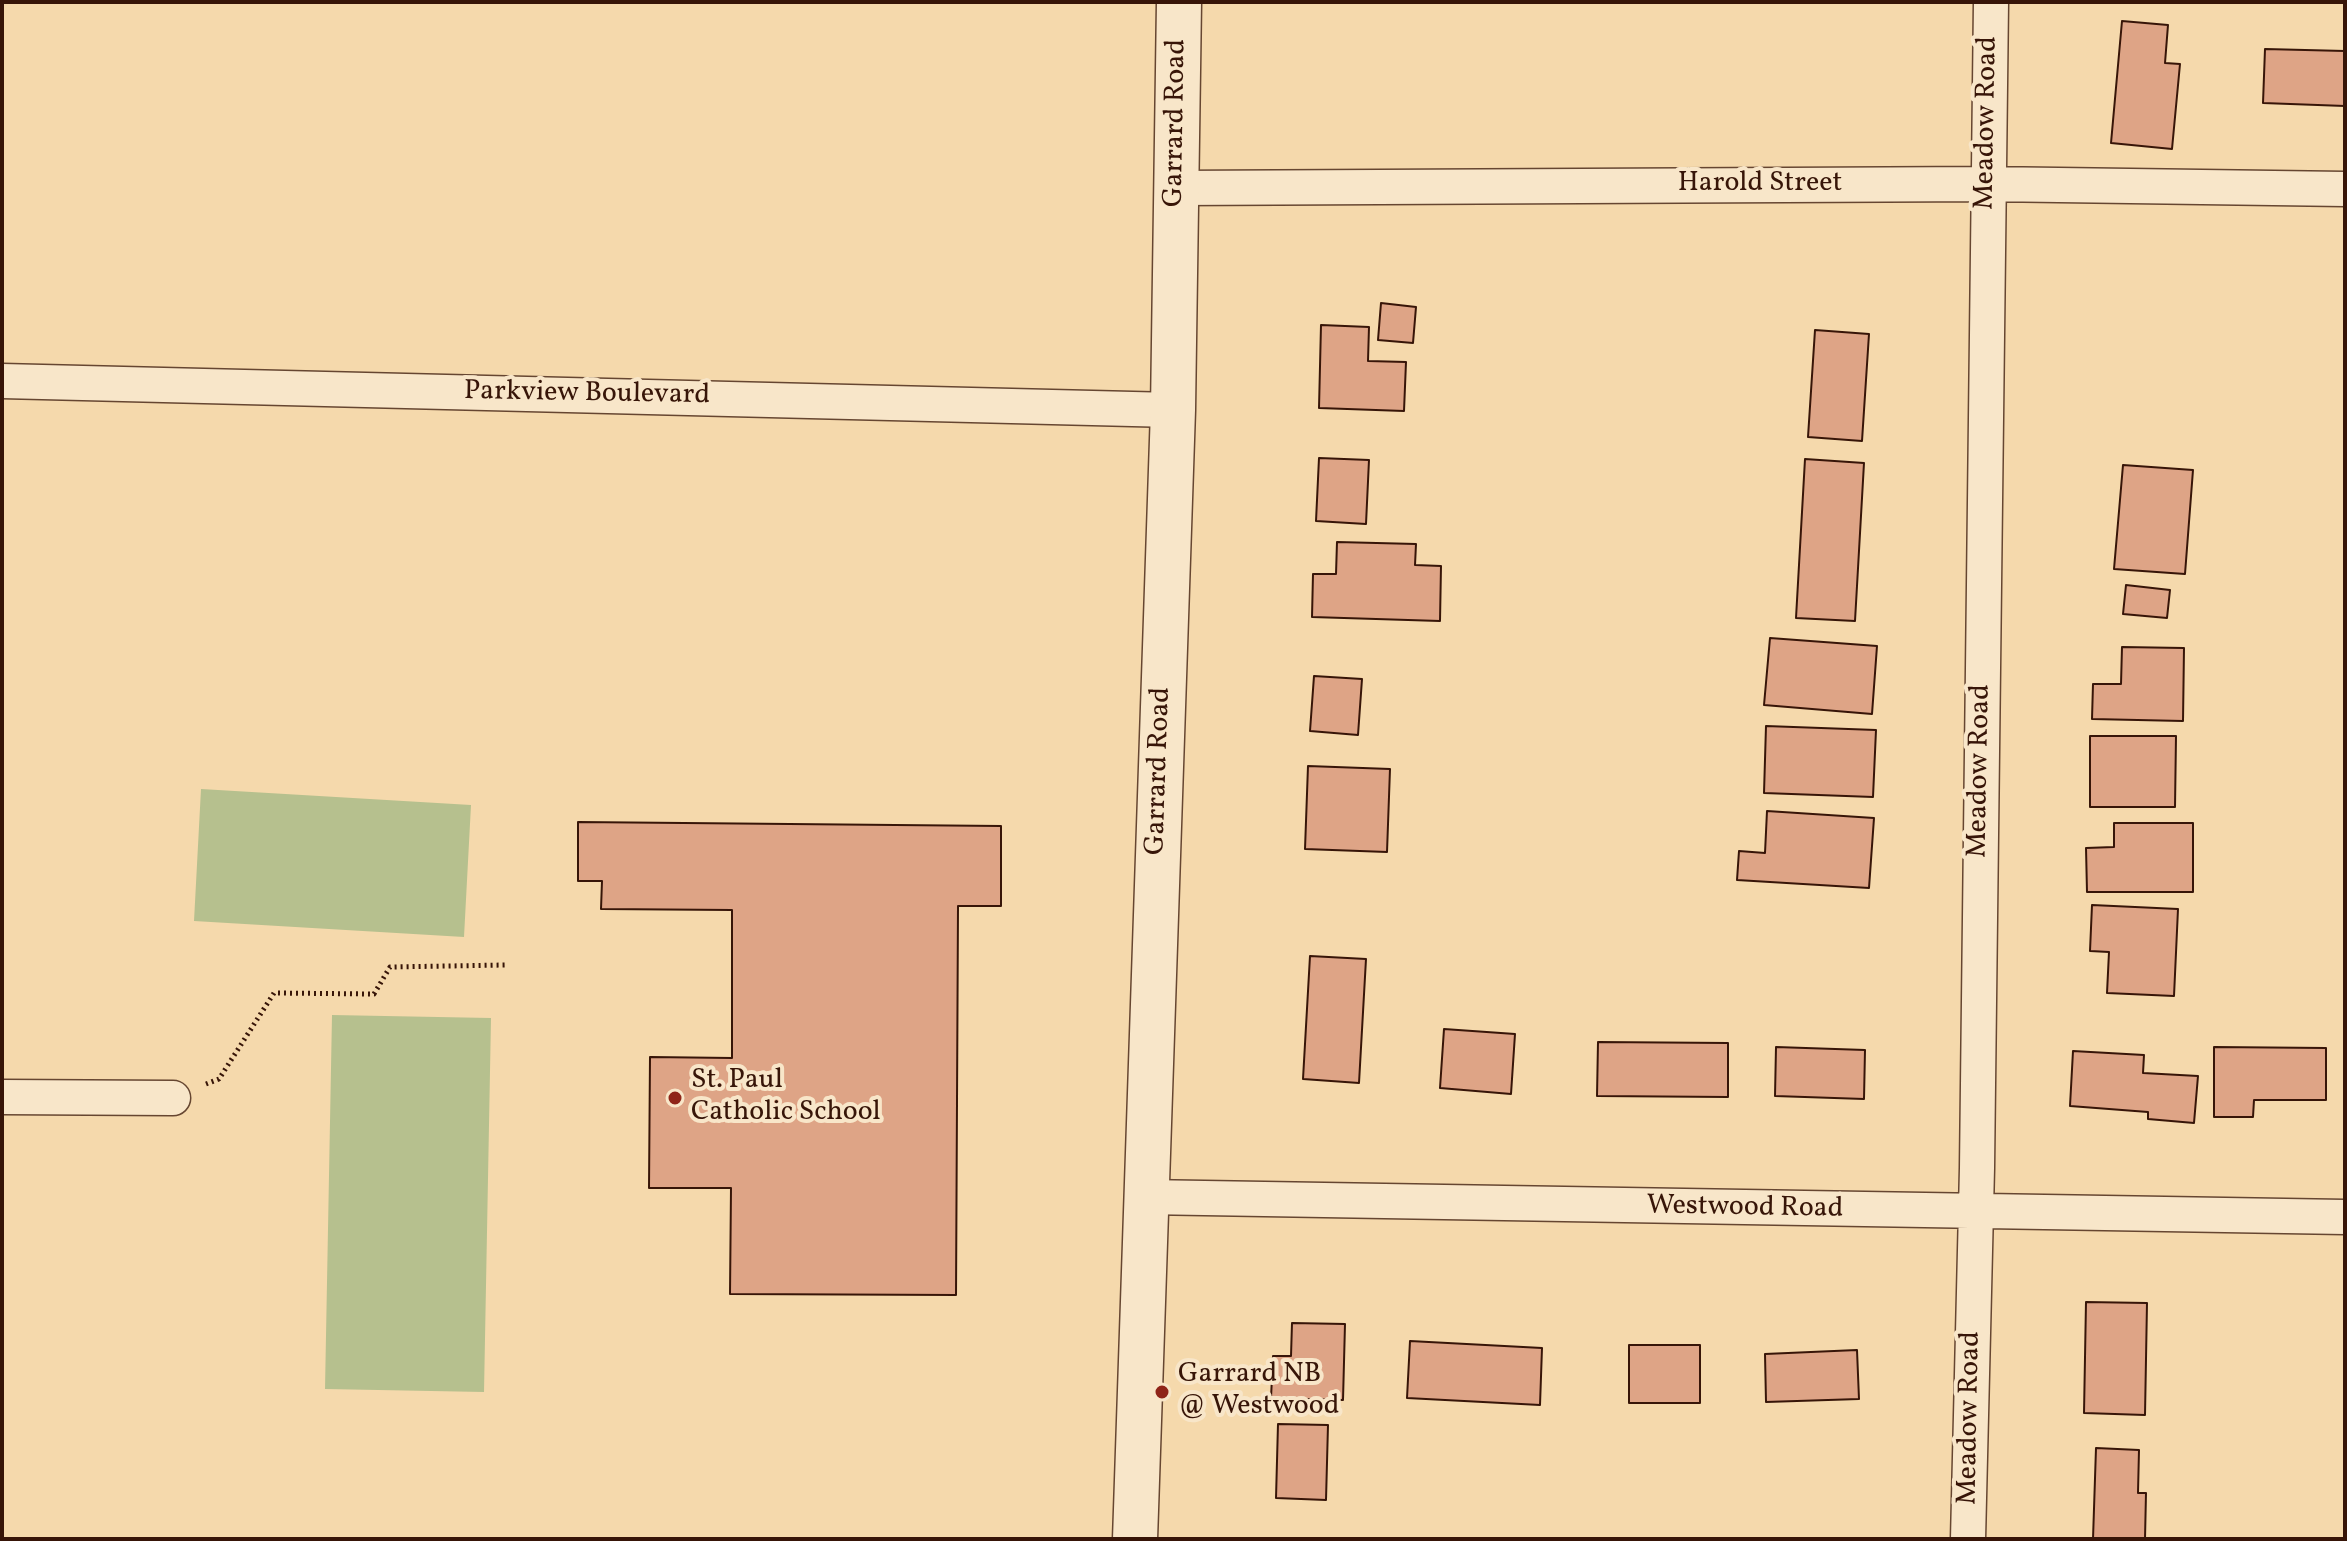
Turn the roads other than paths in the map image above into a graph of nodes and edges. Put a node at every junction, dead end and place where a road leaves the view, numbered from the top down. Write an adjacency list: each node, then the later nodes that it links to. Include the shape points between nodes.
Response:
1 (1179, 2): 4 (street, Garrard Road)
2 (1991, 2): 3 (street, Meadow Road)
3 (1987, 184): 4 (street, Harold Street); 5 (street, Harold Street); 11 (street, Meadow Road)
4 (1176, 188): 7 (street, Garrard Road)
5 (2345, 189)
6 (2, 381): 7 (street, Parkview Boulevard)
7 (1173, 410): 10 (street, Garrard Road)
8 (2, 1097): 9 (street)
9 (173, 1098)
10 (1144, 1197): 11 (street, Westwood Road); 13 (street, Garrard Road)
11 (1976, 1214): 12 (street, Westwood Road); 14 (street, Meadow Road)
12 (2345, 1217)
13 (1135, 1539)
14 (1968, 1539)

